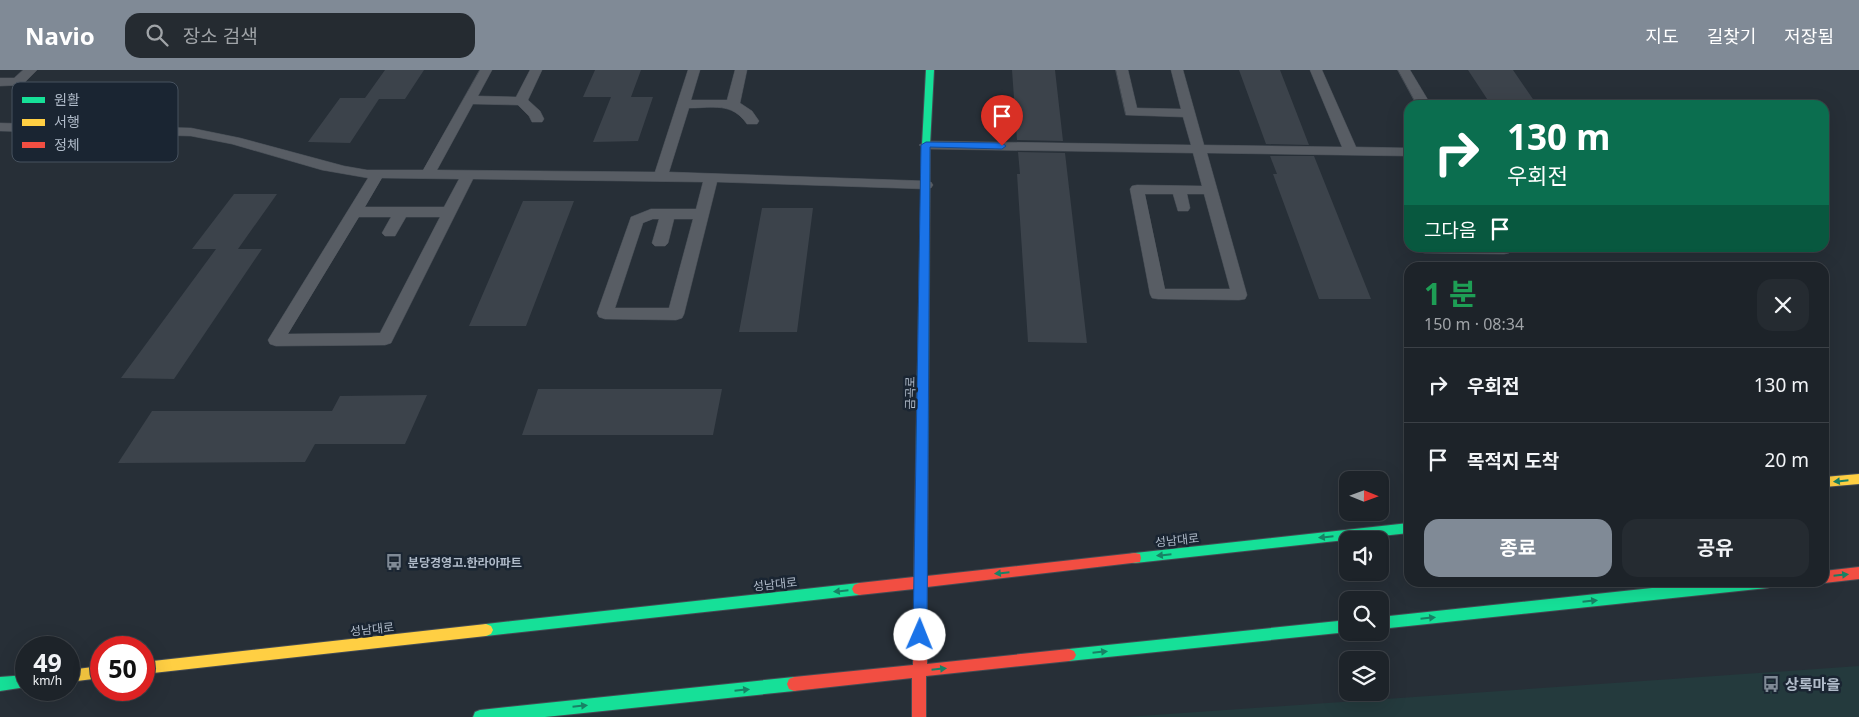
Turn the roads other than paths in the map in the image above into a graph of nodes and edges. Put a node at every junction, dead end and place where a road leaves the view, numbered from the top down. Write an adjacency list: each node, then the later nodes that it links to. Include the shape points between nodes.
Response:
1 (31, 70): 11 (lane, via 17,82)
2 (486, 70): 12 (lane)
3 (536, 70): 14 (lane)
4 (694, 70): 15 (lane)
5 (741, 70): 16 (lane)
6 (930, 70): 21 (main road, 금곡로)
7 (1122, 70): 17 (lane, via 1130,112 1164,108)
8 (1177, 70): 17 (lane)
9 (1316, 70): 23 (lane)
10 (1404, 70): 13 (lane)
11 (0, 82)
12 (469, 100): 14 (lane); 26 (lane)
13 (1421, 100)
14 (521, 101): 18 (lane)
15 (684, 104): 16 (lane); 28 (lane)
16 (733, 104): 19 (lane)
17 (1188, 113): 22 (lane)
18 (537, 119)
19 (752, 121)
20 (178, 132): 25 (lane, via 216,136 343,171)
21 (926, 145): 22 (lane); 30 (main road, 금곡로)
22 (1197, 149): 23 (lane); 32 (lane)
23 (1351, 151): 24 (lane)
24 (1404, 156)
25 (378, 174): 26 (lane); 34 (lane)
26 (427, 176): 27 (lane)
27 (468, 176): 28 (lane); 36 (lane)
28 (661, 176): 29 (lane)
29 (711, 178): 30 (lane); 38 (lane)
30 (926, 185): 46 (main road, 금곡로)
31 (1179, 190): 32 (lane); 32 (lane, via 1137,189 1158,294 1239,295); 33 (lane)
32 (1209, 190)
33 (1183, 208)
34 (354, 212): 35 (lane); 36 (lane, via 276,340 385,339)
35 (401, 212): 36 (lane); 39 (lane)
36 (449, 212)
37 (668, 214): 38 (lane); 38 (lane, via 651,214 636,220 605,314 676,314); 40 (lane)
38 (702, 214)
39 (390, 233)
40 (660, 244)
41 (1859, 479): 42 (main road, one-way to 42)
42 (1829, 482)
43 (1404, 529): 46 (main road, 성남대로, one-way to 46)
44 (1859, 573): 45 (main road, one-way to 44)
45 (1829, 576)
46 (921, 582): 50 (main road, 성남대로, one-way to 50); 51 (main road, 금곡로)
47 (1719, 587): 48 (main road, one-way to 47)
48 (1389, 622)
49 (1339, 627): 51 (main road, one-way to 49)
50 (155, 667)
51 (919, 671): 54 (main road, one-way to 51); 55 (main road, 금곡로)
52 (15, 682): 53 (main road)
53 (0, 684)
54 (480, 717)
55 (919, 717)

